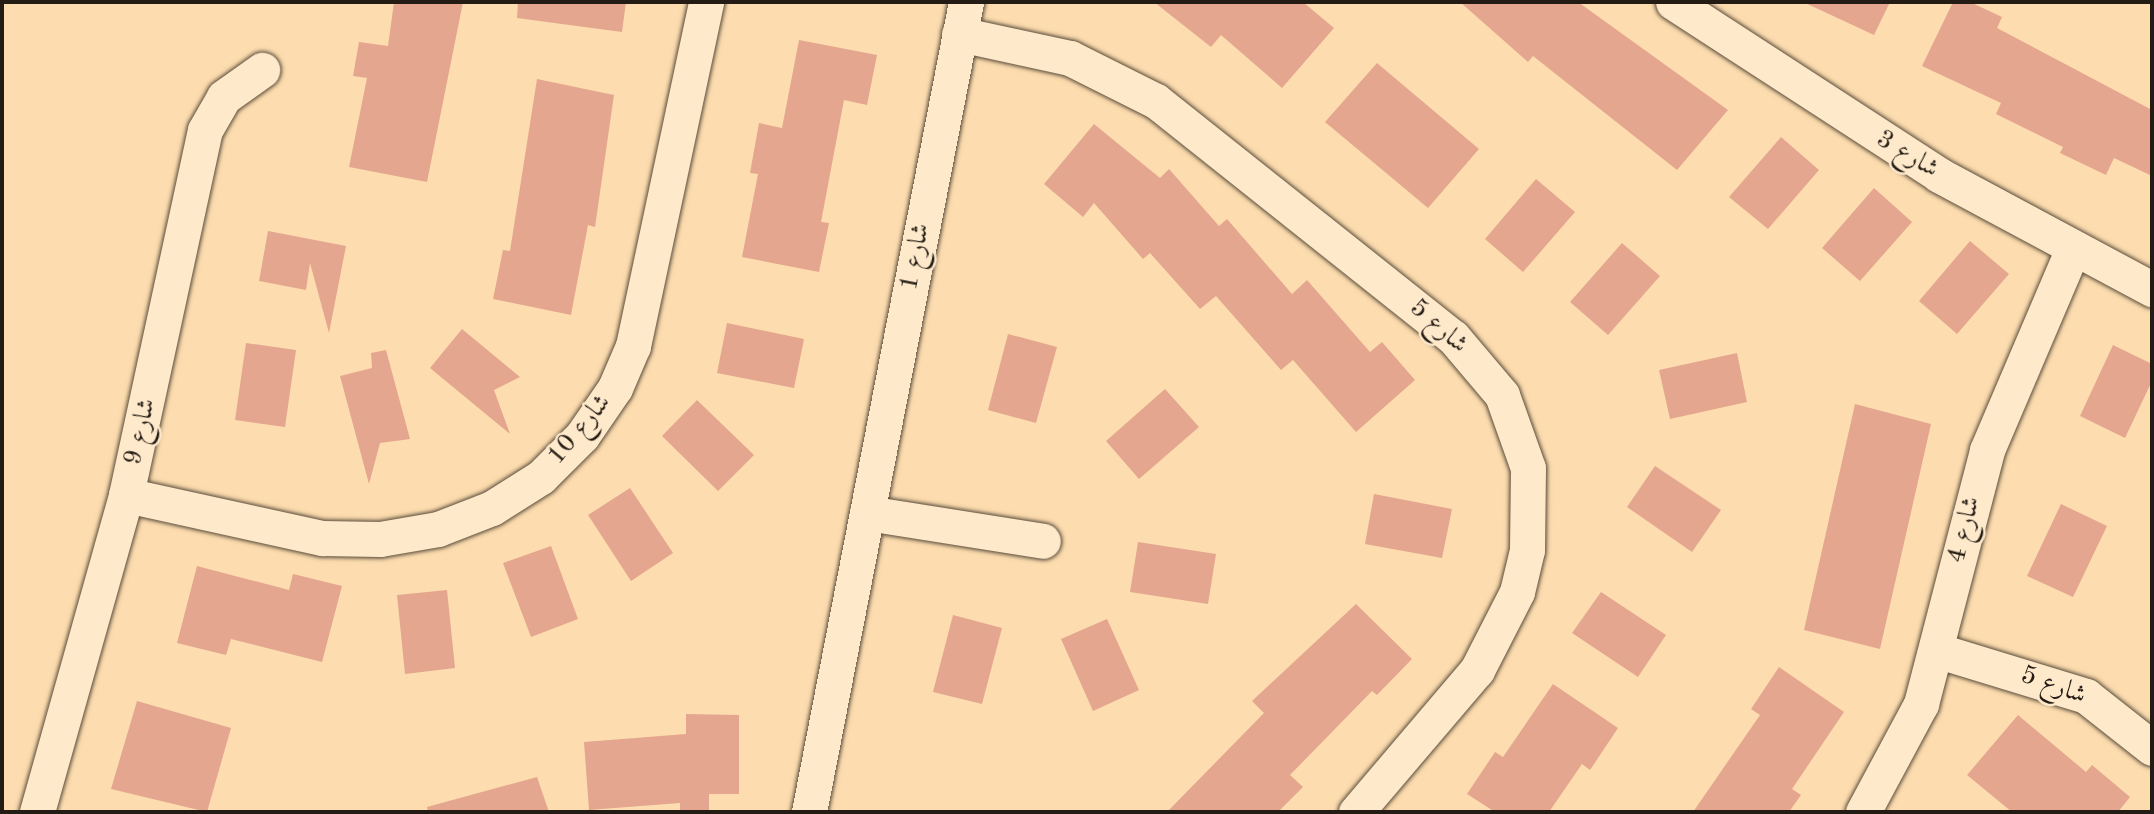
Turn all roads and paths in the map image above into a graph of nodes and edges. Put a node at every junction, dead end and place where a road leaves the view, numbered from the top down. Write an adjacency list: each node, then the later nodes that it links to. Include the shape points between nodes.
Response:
1 (706, 2): 7 (street, شارع 10, via 633,346 615,388 582,436 541,477 492,508 438,529 380,539 322,538)
2 (1673, 2): 5 (street, شارع 3, via 1927,168)
3 (963, 18): 8 (street, شارع 1); 14 (street, شارع 5, via 1070,58 1156,101 1453,337 1502,395 1528,467 1527,550 1517,592 1477,670)
4 (262, 70): 7 (street, شارع 9, via 224,97 205,130)
5 (2073, 248): 6 (street, شارع 3); 10 (street, شارع 4, via 1987,450)
6 (2152, 289)
7 (126, 495): 12 (street, شارع 9)
8 (867, 513): 9 (street); 13 (street, شارع 1)
9 (1043, 541)
10 (1939, 651): 11 (street, شارع 5, via 2086,696); 15 (street, شارع 4, via 1898,755)
11 (2152, 748)
12 (37, 812)
13 (809, 812)
14 (1356, 812)
15 (1863, 812)

